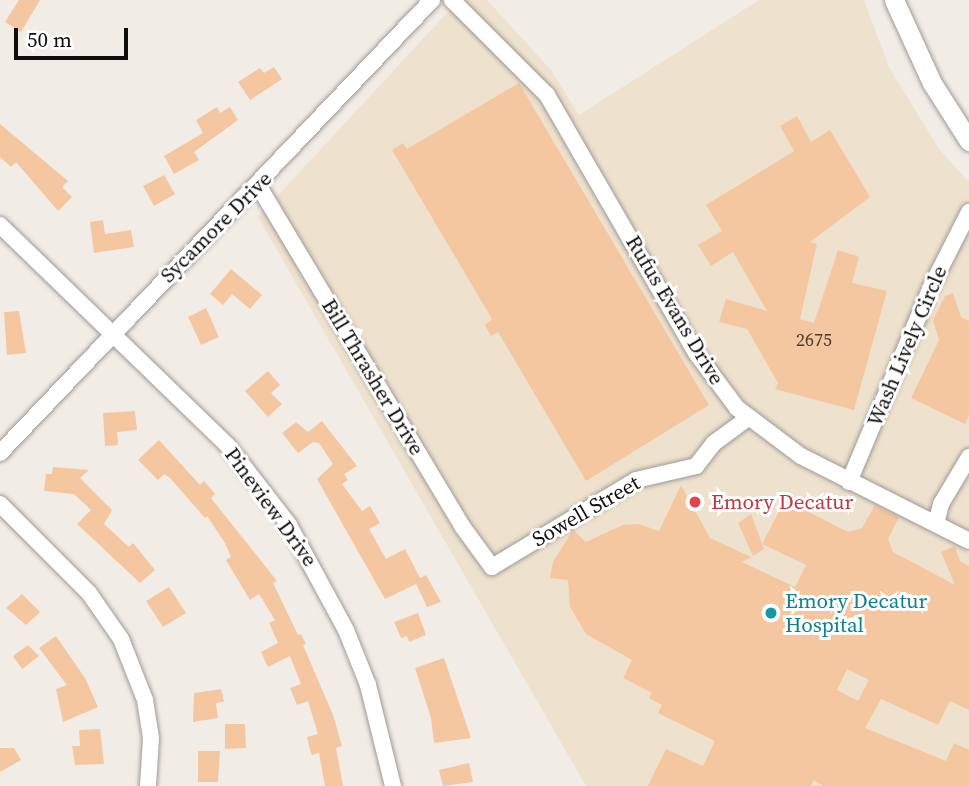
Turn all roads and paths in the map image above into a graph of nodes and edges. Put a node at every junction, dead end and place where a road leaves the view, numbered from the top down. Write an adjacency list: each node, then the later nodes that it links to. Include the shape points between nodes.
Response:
1 (432, 0): 5 (street, Sycamore Drive)
2 (452, 0): 9 (street, Rufus Evans Drive, via 547,95 695,353)
3 (894, 0): 4 (main road, via 932,83)
4 (969, 141)
5 (258, 185): 8 (street, Sycamore Drive); 16 (street, Bill Thrasher Drive, via 462,526)
6 (969, 212): 12 (street, Wash Lively Circle, via 932,285)
7 (0, 225): 8 (street, Pineview Drive)
8 (114, 332): 10 (street, Sycamore Drive); 18 (street, Pineview Drive, via 228,446 289,525 346,630 368,685)
9 (748, 418): 12 (street, Rufus Evans Drive, via 801,456); 16 (street, Sowell Street, via 714,443 696,466 636,480)
10 (0, 453)
11 (969, 457): 14 (street, via 941,504)
12 (849, 482): 14 (street, Rufus Evans Drive)
13 (0, 504): 17 (street, via 81,584 121,639 145,700 151,738)
14 (936, 524): 15 (street, Rufus Evans Drive)
15 (969, 541)
16 (492, 567)
17 (148, 786)
18 (393, 786)

